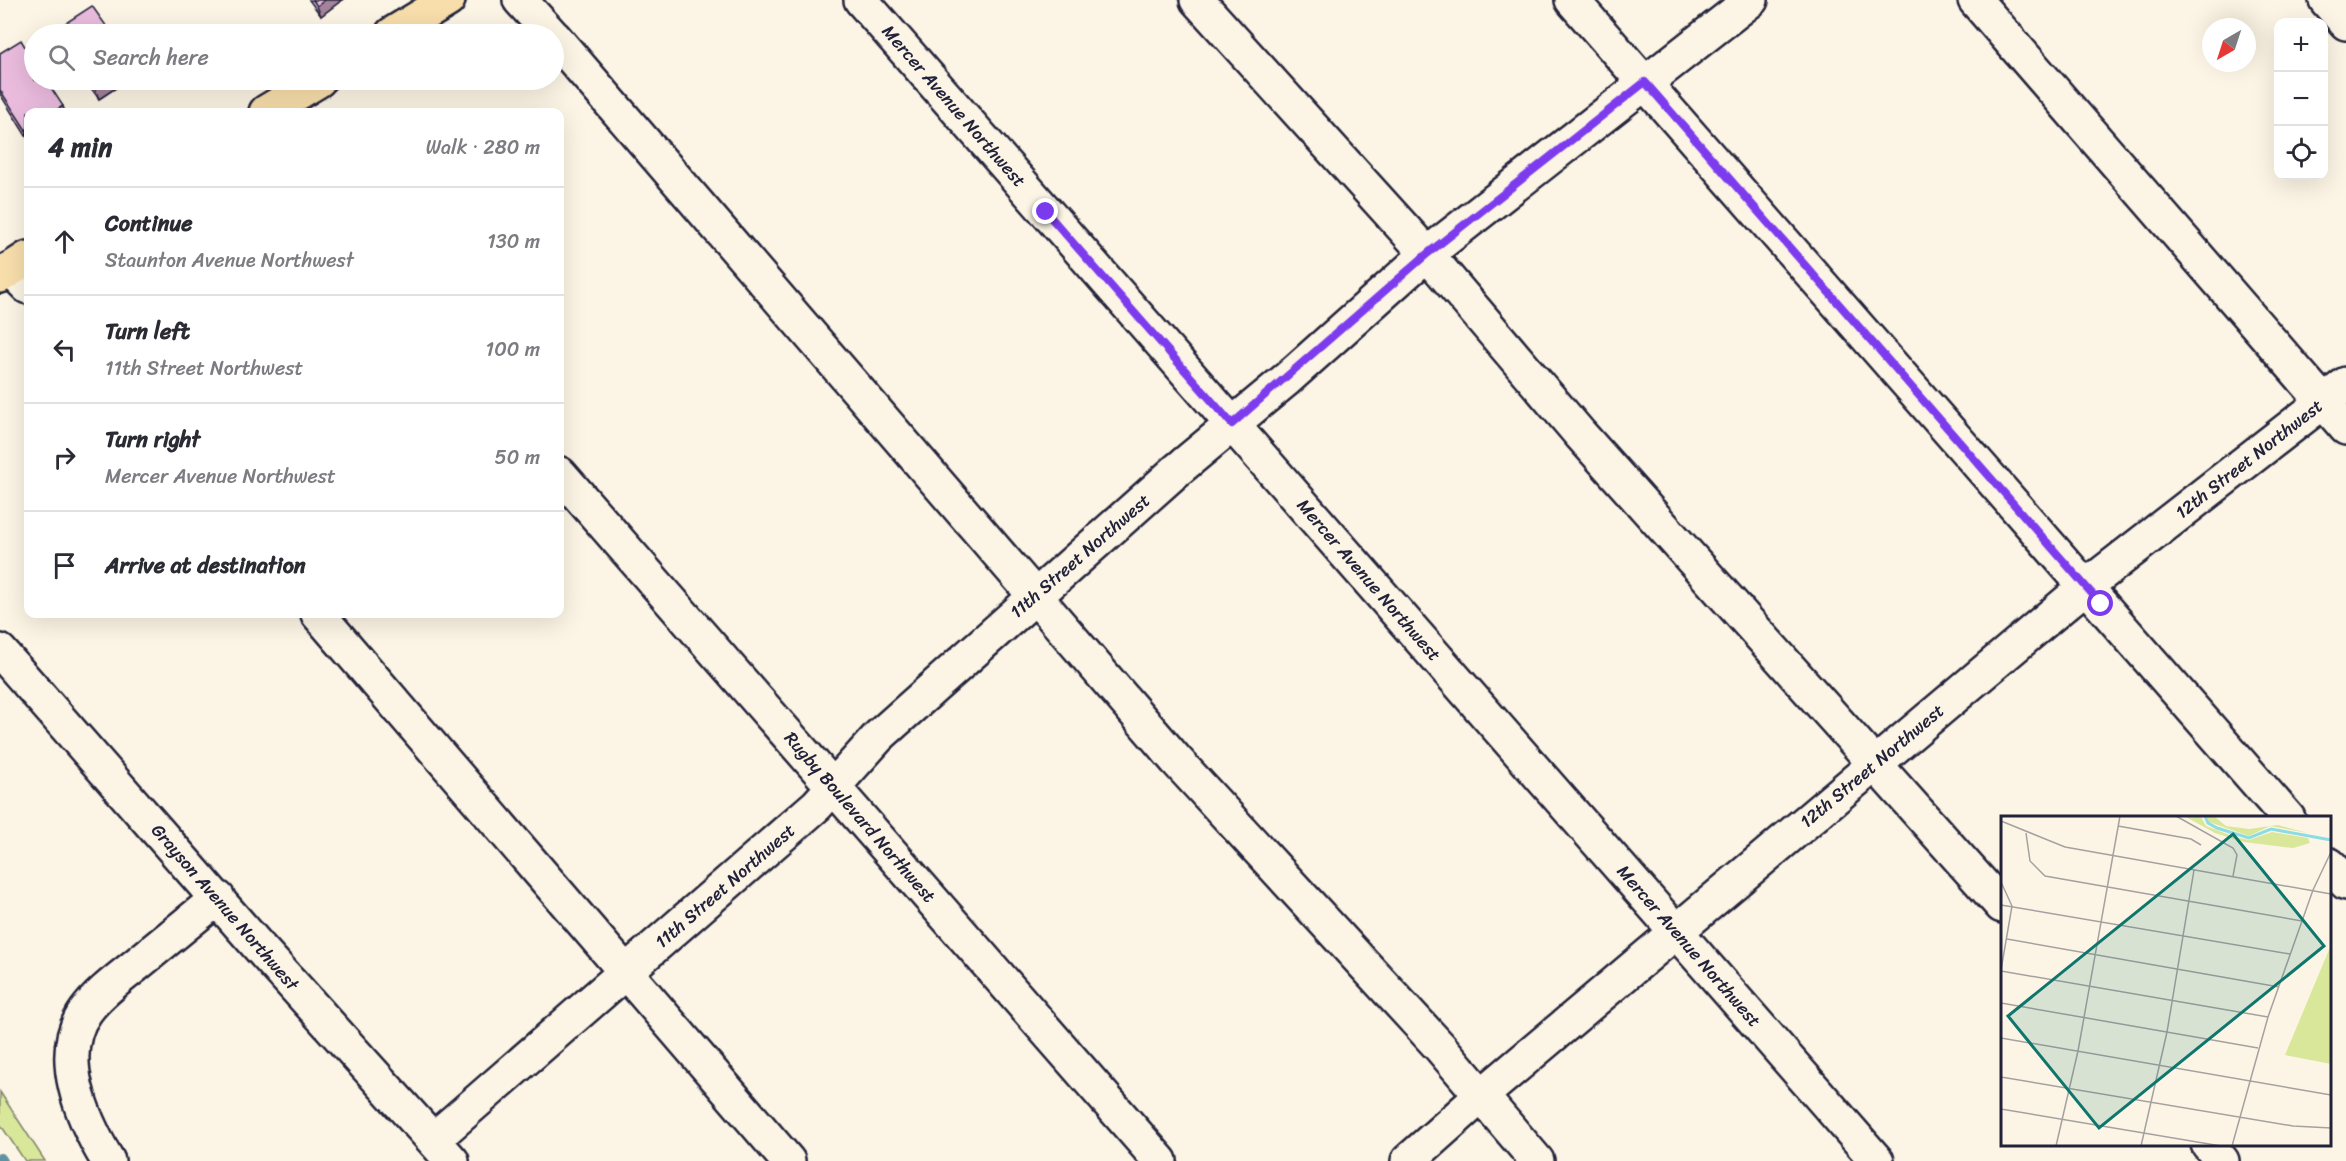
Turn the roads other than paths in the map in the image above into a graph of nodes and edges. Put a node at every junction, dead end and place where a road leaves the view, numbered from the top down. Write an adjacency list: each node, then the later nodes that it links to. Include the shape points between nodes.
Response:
1 (448, 0): 10 (main road)
2 (520, 0): 11 (street)
3 (861, 0): 18 (street, Mercer Avenue Northwest)
4 (1197, 0): 16 (street)
5 (1572, 0): 13 (street)
6 (1751, 0): 13 (street, 11th Street Northwest)
7 (1975, 0): 17 (street)
8 (2326, 0): 9 (street)
9 (2346, 23)
10 (408, 24)
11 (541, 24)
12 (564, 50): 22 (street)
13 (1645, 82): 16 (street, 11th Street Northwest); 21 (street)
14 (302, 90): 15 (main road)
15 (273, 108)
16 (1427, 254): 18 (street, 11th Street Northwest); 25 (street, via 1580,434)
17 (2335, 392): 19 (street); 21 (street, 12th Street Northwest)
18 (1232, 424): 22 (street, 11th Street Northwest); 32 (street, Mercer Avenue Northwest)
19 (2346, 428)
20 (564, 479): 26 (street, Rugby Boulevard Northwest)
21 (2085, 586): 25 (street, 12th Street Northwest); 27 (street)
22 (1036, 594): 26 (street, 11th Street Northwest, via 879,736); 34 (street, via 1176,760)
23 (321, 618): 33 (street)
24 (0, 651): 30 (street, Grayson Avenue Northwest)
25 (1874, 765): 31 (street); 32 (street, 12th Street Northwest)
26 (834, 787): 33 (street, 11th Street Northwest); 39 (street, Rugby Boulevard Northwest)
27 (2286, 816)
28 (2331, 866): 29 (street)
29 (2346, 884)
30 (218, 898): 36 (street, Grayson Avenue Northwest); 37 (street, via 105,990 85,1012 75,1034 71,1056 73,1079)
31 (2001, 905)
32 (1677, 931): 34 (street, 12th Street Northwest); 42 (street, Mercer Avenue Northwest)
33 (627, 971): 36 (street, 11th Street Northwest); 38 (street)
34 (1481, 1096): 40 (street, 12th Street Northwest); 41 (street)
35 (2210, 1146): 43 (street)
36 (443, 1150)
37 (108, 1161)
38 (788, 1161)
39 (1160, 1161)
40 (1408, 1161)
41 (1537, 1161)
42 (1877, 1161)
43 (2222, 1161)

